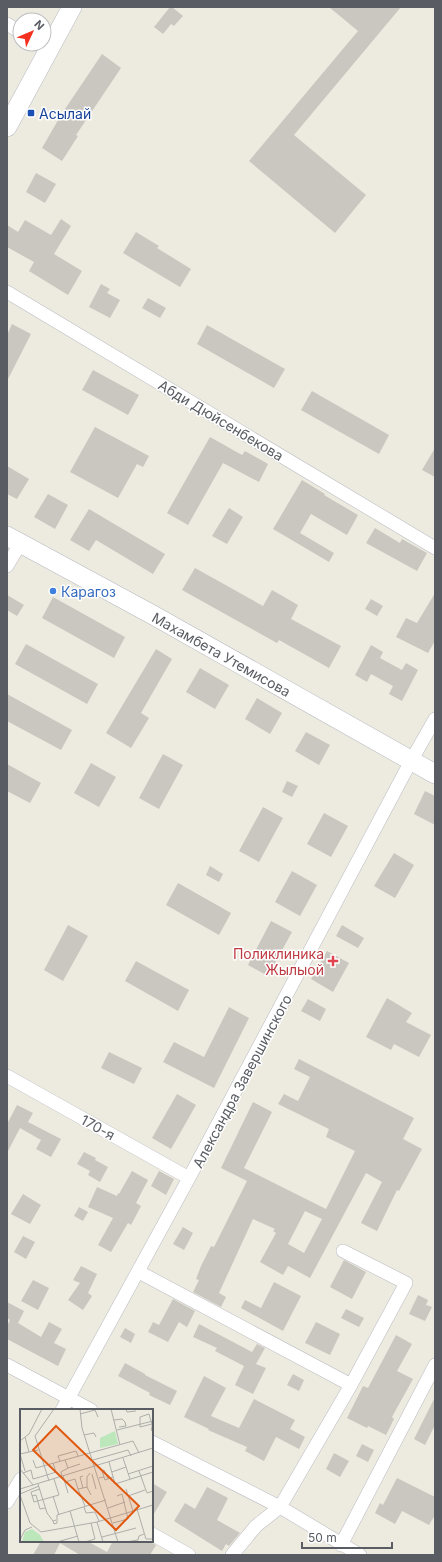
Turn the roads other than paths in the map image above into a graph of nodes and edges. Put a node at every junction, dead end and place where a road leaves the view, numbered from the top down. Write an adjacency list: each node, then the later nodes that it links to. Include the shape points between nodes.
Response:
1 (72, 7): 2 (street)
2 (52, 36)
3 (42, 52): 4 (street)
4 (7, 128)
5 (7, 292): 7 (street, Абди Дюйсенбекова)
6 (14, 540): 8 (street); 10 (street, Махамбета Утемисова, via 153,615)
7 (435, 548)
8 (7, 566)
9 (435, 719): 10 (street, Александра Завершинского)
10 (411, 761): 11 (street, Махамбета Утемисова); 13 (street, Александра Завершинского)
11 (435, 774)
12 (7, 1076): 13 (street, 170-я)
13 (189, 1178): 15 (street, Александра Завершинского)
14 (343, 1251): 18 (street, via 406,1283)
15 (139, 1272): 18 (street); 19 (street, Александра Завершинского)
16 (435, 1365): 26 (street)
17 (7, 1366): 19 (street)
18 (350, 1385): 24 (street)
19 (65, 1404): 20 (street)
20 (86, 1409)
21 (153, 1443): 24 (street)
22 (20, 1480): 23 (street)
23 (7, 1502)
24 (280, 1507): 26 (street); 28 (street, via 256,1526)
25 (153, 1535): 27 (street)
26 (341, 1545): 29 (street)
27 (190, 1555)
28 (232, 1555)
29 (360, 1555)

